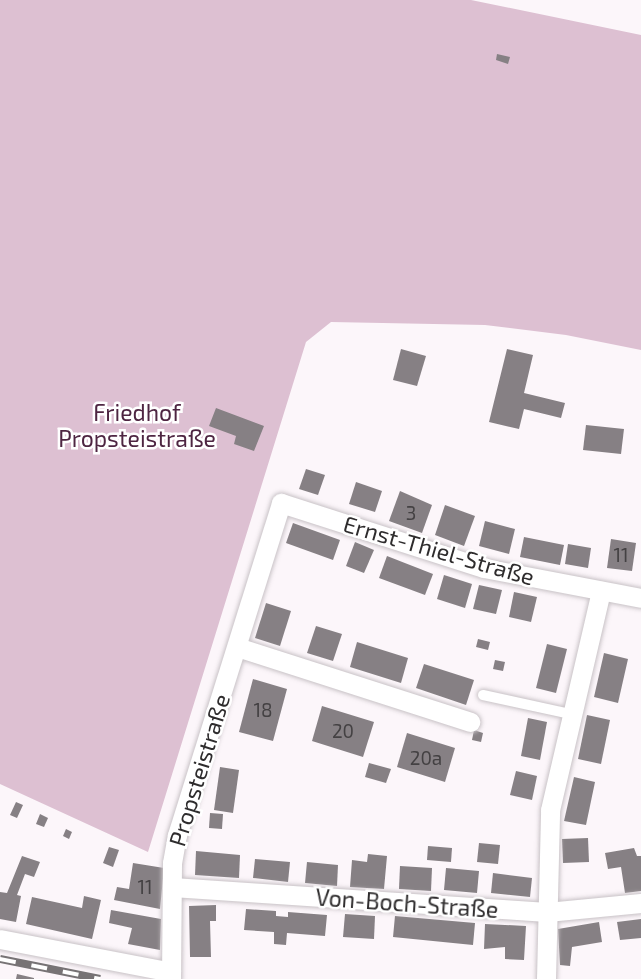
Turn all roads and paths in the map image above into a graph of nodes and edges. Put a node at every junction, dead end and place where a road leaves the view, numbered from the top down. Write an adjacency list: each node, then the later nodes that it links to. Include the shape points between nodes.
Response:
1 (281, 503): 2 (street, Ernst-Thiel-Straße, via 484,568); 4 (street, Propsteistraße)
2 (601, 591): 3 (street, Ernst-Thiel-Straße); 6 (street)
3 (641, 598)
4 (237, 647): 7 (street); 8 (street, Propsteistraße, via 177,835)
5 (483, 695): 6 (lane)
6 (570, 714): 10 (street, via 550,810)
7 (470, 722)
8 (172, 887): 10 (street, Von-Boch-Straße); 12 (street, Propsteistraße)
9 (641, 903): 10 (street, Von-Boch-Straße)
10 (547, 912): 13 (street)
11 (0, 939): 12 (street)
12 (171, 975)
13 (546, 979)

